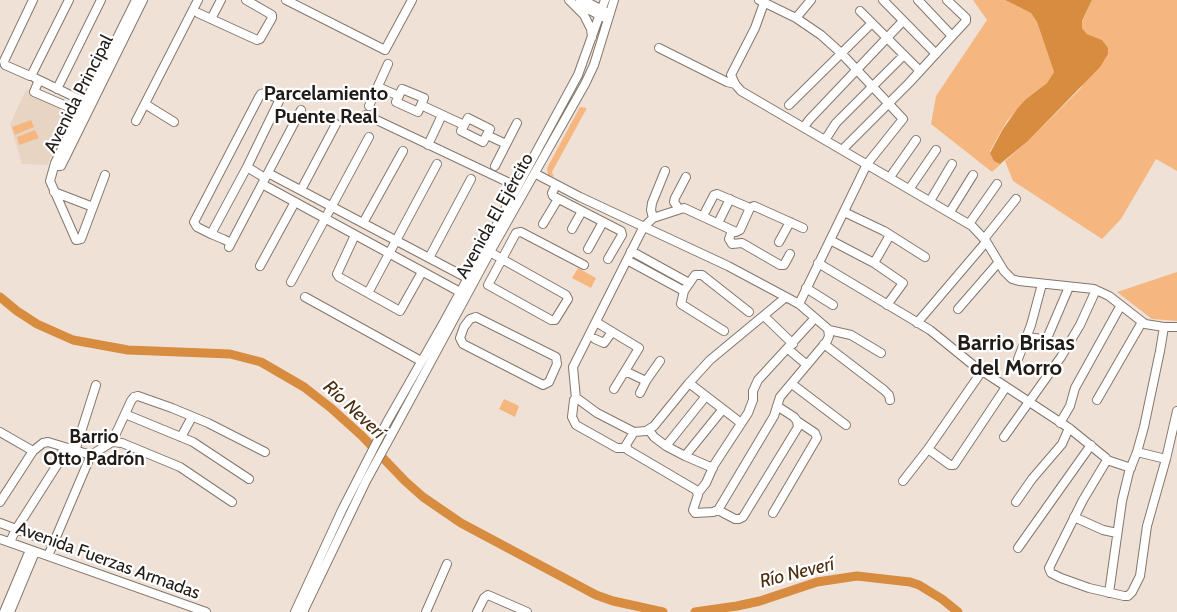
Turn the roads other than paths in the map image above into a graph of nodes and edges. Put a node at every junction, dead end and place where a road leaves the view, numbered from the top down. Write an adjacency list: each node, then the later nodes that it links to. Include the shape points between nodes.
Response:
1 (33, 0): 39 (street, via 4,63)
2 (69, 0): 39 (street)
3 (102, 0): 43 (street)
4 (136, 0): 44 (street, Avenida Principal)
5 (143, 0): 66 (street, Avenida Principal, via 61,166)
6 (198, 0): 46 (street)
7 (221, 0): 24 (street)
8 (246, 0): 24 (street, via 272,15 260,39)
9 (288, 0): 10 (street, via 385,50)
10 (412, 0)
11 (569, 0): 22 (street); 30 (street, via 584,15)
12 (583, 0): 22 (street)
13 (605, 0): 22 (street)
14 (614, 0): 22 (street)
15 (811, 0): 23 (street)
16 (883, 0): 25 (street)
17 (918, 0): 29 (street)
18 (947, 0): 29 (street, via 966,19)
19 (761, 1): 23 (street); 40 (street, via 751,36 731,75)
20 (860, 11): 26 (street)
21 (198, 13): 24 (street)
22 (605, 15): 27 (street, Avenida El Ejército); 28 (street, Avenida El Ejército)
23 (796, 18): 33 (street)
24 (211, 19)
25 (903, 20): 31 (street); 34 (street)
26 (872, 23): 31 (street); 33 (street)
27 (596, 28): 28 (street, via 602,26); 30 (street, Avenida El Ejército)
28 (604, 32): 73 (street, Avenida El Ejército, via 586,84)
29 (952, 36): 34 (street)
30 (592, 37): 82 (street, Avenida El Ejército, via 578,75)
31 (887, 38): 35 (street); 37 (street)
32 (659, 48): 40 (street)
33 (841, 53): 37 (street); 47 (street)
34 (936, 54): 38 (street)
35 (904, 55): 38 (street); 41 (street)
36 (388, 64): 42 (street)
37 (857, 70): 41 (street); 57 (street)
38 (920, 72): 45 (street)
39 (34, 77): 43 (street); 50 (street, via 34,92)
40 (735, 84): 57 (street, via 744,94)
41 (872, 86): 45 (street); 59 (street, via 836,123)
42 (378, 87): 48 (street); 52 (street, via 399,96 402,89 424,98 421,105)
43 (57, 89): 44 (street)
44 (85, 102): 50 (street, Avenida Principal)
45 (889, 102): 63 (street); 68 (street, via 903,120)
46 (145, 104): 53 (street); 54 (street)
47 (789, 105)
48 (369, 106)
49 (301, 110): 78 (street)
50 (80, 112): 66 (street, Avenida Principal)
51 (366, 115): 62 (street)
52 (442, 115): 61 (street, via 464,125 461,131 483,142 486,135); 62 (street)
53 (136, 121)
54 (174, 122)
55 (517, 123): 61 (street)
56 (336, 124): 84 (street)
57 (804, 127): 59 (street)
58 (369, 137): 91 (street)
59 (825, 140): 63 (street)
60 (916, 140): 77 (street)
61 (506, 144): 70 (street)
62 (428, 145): 82 (street)
63 (842, 150): 68 (street)
64 (936, 150): 83 (street)
65 (403, 151): 103 (street)
66 (55, 163): 85 (street, via 49,179)
67 (437, 164): 114 (street)
68 (867, 164): 77 (street); 96 (street)
69 (952, 164): 89 (street)
70 (495, 166)
71 (247, 167): 78 (street); 111 (street); 111 (street, via 280,99 265,93 259,97 194,222 196,227)
72 (665, 171): 99 (street, via 652,203)
73 (536, 174): 81 (street); 119 (street, Avenida El Ejército)
74 (105, 175): 92 (street)
75 (973, 175): 97 (street)
76 (686, 177): 94 (street, via 674,202)
77 (890, 177): 83 (street)
78 (265, 178): 84 (street); 90 (street); 111 (street, via 230,245)
79 (471, 178): 124 (street)
80 (997, 184): 106 (street)
81 (556, 185): 86 (street, via 551,195); 107 (street)
82 (516, 186): 134 (street, Avenida El Ejército)
83 (910, 188): 89 (street)
84 (301, 190): 91 (street)
85 (54, 192): 92 (street); 92 (street, via 76,240 81,239)
86 (558, 199): 95 (street); 105 (street)
87 (730, 199): 93 (street); 98 (street, via 714,195); 104 (street)
88 (1016, 199): 116 (street)
89 (930, 201): 97 (street)
90 (295, 202): 100 (street); 131 (street)
91 (332, 206): 100 (street); 103 (street)
92 (93, 207)
93 (750, 208): 102 (street, via 757,206); 110 (street, via 740,230)
94 (679, 210): 98 (street); 99 (street)
95 (582, 211): 101 (street); 109 (street)
96 (844, 212): 113 (street); 115 (street)
97 (950, 212): 106 (street)
98 (703, 216): 104 (street)
99 (653, 218): 107 (street)
100 (326, 219): 112 (street); 135 (street)
101 (603, 222): 118 (street); 126 (street, via 622,233)
102 (790, 222): 108 (street); 117 (street)
103 (364, 223): 114 (street)
104 (718, 223): 110 (street)
105 (543, 224)
106 (969, 224): 116 (street)
107 (644, 228): 120 (street); 144 (street, via 720,262)
108 (803, 228)
109 (572, 229)
110 (732, 231): 122 (street, via 729,239 732,244 742,243 780,265 784,265)
111 (211, 234)
112 (355, 235): 121 (street); 143 (street, via 337,274)
113 (890, 235): 123 (street); 129 (street)
114 (396, 240): 121 (street); 124 (street)
115 (830, 240): 128 (street); 129 (street)
116 (985, 241): 130 (street); 157 (street)
117 (780, 242)
118 (588, 249)
119 (490, 252): 125 (street); 154 (street, Avenida El Ejército)
120 (631, 252): 127 (street); 136 (street)
121 (390, 254): 133 (street); 143 (street)
122 (790, 254)
123 (926, 257)
124 (429, 258): 134 (street)
125 (502, 259): 125 (street, via 566,295 568,299 556,320 488,285); 132 (street, via 518,231)
126 (608, 259)
127 (627, 260): 141 (street); 155 (street)
128 (818, 263): 139 (street); 148 (street)
129 (874, 263): 148 (street, via 903,283)
130 (998, 263): 137 (street, via 1012,279); 150 (street)
131 (260, 266)
132 (584, 266)
133 (422, 272): 142 (street); 143 (street, via 400,311)
134 (467, 278): 142 (street, Avenida El Ejército)
135 (291, 282)
136 (689, 282): 141 (street); 151 (street, via 695,275 702,275)
137 (1042, 284): 138 (street); 164 (street)
138 (1068, 287): 140 (street); 164 (street, via 1048,336 1042,339)
139 (806, 288): 146 (street); 147 (street)
140 (1096, 290): 149 (street); 186 (street, via 1061,357)
141 (684, 291): 162 (street, via 681,304)
142 (460, 292): 170 (street, Avenida El Ejército)
143 (368, 293)
144 (786, 297): 146 (street); 152 (street)
145 (305, 298): 170 (street)
146 (799, 304): 153 (street)
147 (833, 305)
148 (887, 305): 157 (street)
149 (1121, 305): 156 (street); 194 (street, via 1075,388)
150 (958, 309)
151 (749, 312)
152 (764, 316): 167 (street); 176 (street, via 710,360)
153 (815, 318): 161 (street); 167 (street)
154 (452, 322): 158 (street); 233 (street, Avenida El Ejército)
155 (596, 322): 163 (street); 183 (street, via 573,367)
156 (1142, 322): 159 (street); 185 (street)
157 (916, 323): 174 (street, via 930,330)
158 (464, 327): 158 (street, via 476,316 556,357 557,364 549,382 542,385 463,344 460,338)
159 (1164, 327): 160 (street); 211 (street)
160 (1177, 327)
161 (829, 330): 166 (street); 168 (street, via 851,335)
162 (724, 331)
163 (612, 332): 165 (street, via 604,343); 173 (street, via 639,348)
164 (1027, 336): 169 (street)
165 (595, 338)
166 (824, 344): 172 (street); 184 (street, via 884,390)
167 (790, 346): 172 (street); 193 (street, via 758,380 750,409)
168 (881, 353)
169 (1018, 359)
170 (421, 361): 232 (street, Avenida El Ejército)
171 (660, 361): 175 (street)
172 (807, 365): 177 (street)
173 (625, 371): 175 (street); 180 (street)
174 (982, 371): 179 (street); 207 (street)
175 (646, 381): 181 (street)
176 (689, 383): 182 (street); 197 (street)
177 (792, 384): 187 (street, via 780,397); 195 (street)
178 (96, 385): 209 (street)
179 (1006, 387): 186 (street); 207 (street, via 954,466)
180 (614, 389)
181 (640, 392)
182 (706, 396): 188 (street); 204 (street)
183 (576, 399): 199 (street); 206 (street, via 574,423 617,448)
184 (890, 400)
185 (1098, 400)
186 (1028, 402): 194 (street); 201 (street)
187 (777, 406): 192 (street); 226 (street)
188 (723, 409): 193 (street); 213 (street)
189 (1177, 411): 214 (street)
190 (125, 414): 191 (street, via 134,397 138,396); 200 (street); 202 (street)
191 (192, 417): 200 (street); 210 (street)
192 (797, 421): 226 (street, via 798,427 743,517 735,519); 227 (street, via 815,433 817,438)
193 (741, 423): 216 (street)
194 (1060, 423): 196 (street)
195 (846, 425)
196 (1069, 428): 203 (street); 225 (street, via 1062,444)
197 (649, 430): 199 (street); 204 (street)
198 (0, 432): 208 (street)
199 (634, 432): 206 (street)
200 (181, 437): 218 (street)
201 (1004, 437)
202 (112, 442): 212 (street); 224 (street, via 180,467)
203 (1091, 445): 215 (street); 237 (street)
204 (666, 446): 213 (street)
205 (64, 447): 208 (street, via 48,442); 209 (street); 230 (street, via 57,466)
206 (626, 448): 222 (street)
207 (928, 449): 219 (street)
208 (33, 451): 221 (street)
209 (75, 451): 212 (street)
210 (265, 452)
211 (1137, 452): 214 (street); 217 (street)
212 (91, 455): 236 (street)
213 (684, 456): 216 (street)
214 (1166, 458): 241 (street, via 1147,526 1140,576 1128,596)
215 (1107, 460): 217 (street); 228 (street)
216 (713, 468): 222 (street)
217 (1131, 468): 231 (street)
218 (249, 479)
219 (903, 481)
220 (0, 485): 221 (street)
221 (8, 490): 223 (street)
222 (698, 493): 226 (street, via 694,513)
223 (0, 502)
224 (232, 502)
225 (1016, 502)
226 (718, 510)
227 (773, 514)
228 (1074, 517): 231 (street); 241 (street, via 1049,571 1088,588)
229 (0, 523): 230 (street)
230 (16, 529): 235 (street); 236 (street)
231 (1117, 533): 241 (street)
232 (331, 534): 233 (street); 245 (street)
233 (339, 538): 246 (street)
234 (0, 539): 235 (street, Avenida Fuerzas Armadas)
235 (10, 542): 238 (street, Avenida Fuerzas Armadas)
236 (53, 543): 239 (street)
237 (1018, 548)
238 (33, 551): 239 (street, Avenida Fuerzas Armadas); 242 (street); 243 (street)
239 (48, 556): 244 (street, Avenida Fuerzas Armadas)
240 (447, 564): 247 (street)
241 (1109, 592)
242 (4, 612)
243 (10, 612)
244 (206, 612)
245 (295, 612)
246 (303, 612)
247 (426, 612)
248 (477, 612): 249 (street, via 488,595)
249 (527, 612)

